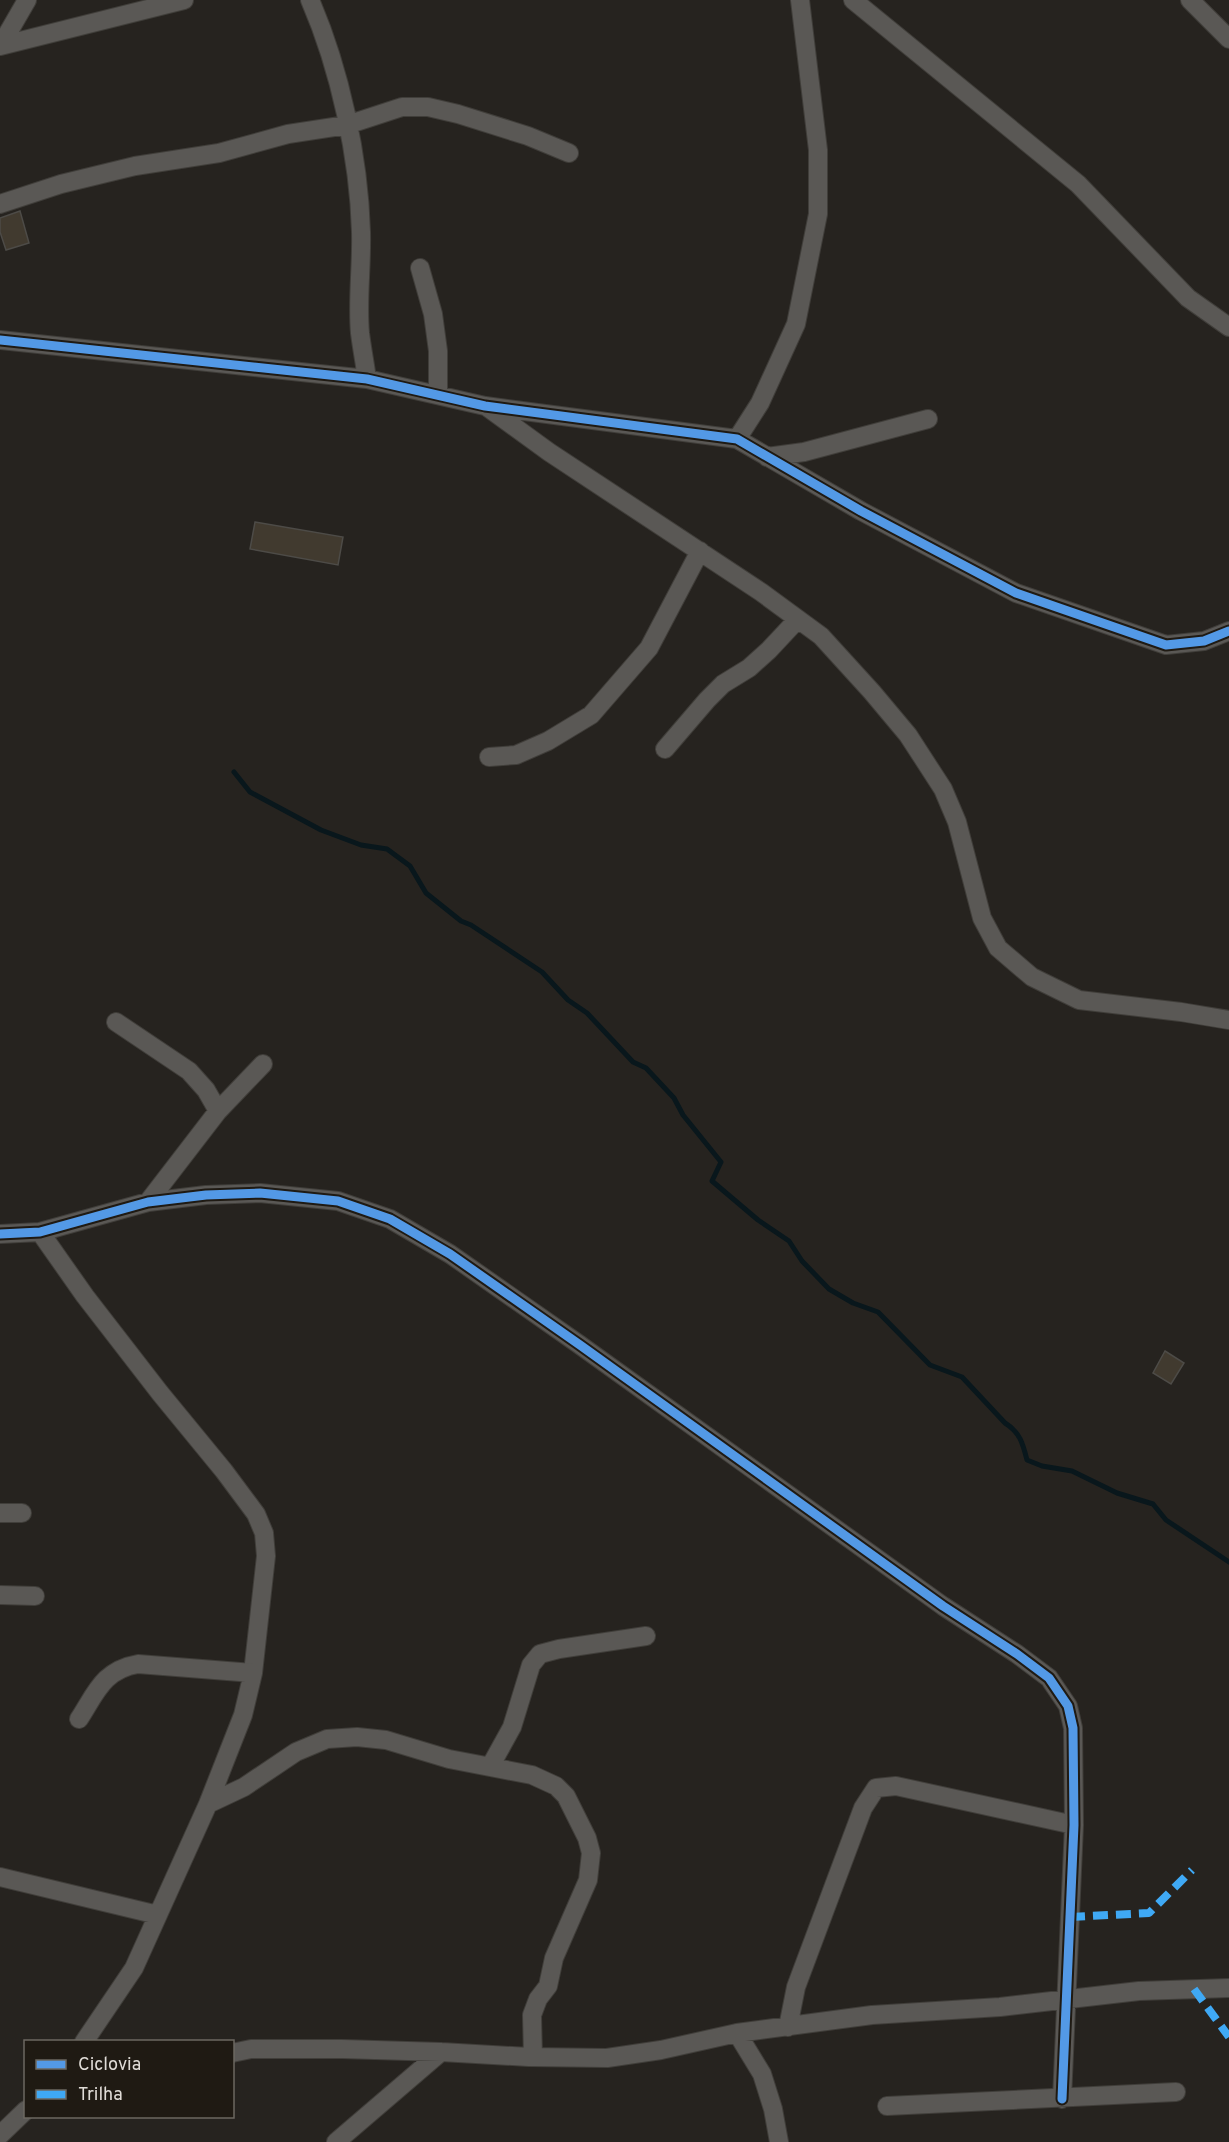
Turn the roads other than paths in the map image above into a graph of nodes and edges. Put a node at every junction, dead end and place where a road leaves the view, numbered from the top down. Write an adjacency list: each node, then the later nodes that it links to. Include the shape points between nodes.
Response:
1 (27, 0): 8 (street)
2 (184, 0): 8 (street)
3 (310, 0): 9 (street, via 339,87)
4 (800, 0): 19 (street, via 818,150 818,214 796,324 760,403)
5 (853, 0): 13 (street, via 1078,184 1188,298)
6 (1190, 0): 7 (street)
7 (1229, 39)
8 (1, 46)
9 (347, 125): 10 (street, via 402,107 428,107 528,136); 11 (street, via 288,134 219,153 135,165); 15 (street, via 354,154 361,232 360,332)
10 (569, 153)
11 (0, 204)
12 (420, 268): 16 (street, via 433,314)
13 (1229, 327)
14 (0, 340): 15 (street)
15 (367, 379): 16 (street)
16 (438, 393): 17 (street)
17 (485, 406): 19 (street); 21 (street)
18 (928, 418): 20 (street, via 804,452)
19 (737, 439): 20 (street)
20 (766, 457): 23 (street, via 1016,593 1166,645 1204,641)
21 (700, 551): 22 (street); 25 (street, via 649,648 591,715 549,741 516,755)
22 (798, 619): 24 (street, via 756,662 723,684); 26 (street, via 821,636 872,692 908,735 943,789 957,822 982,918 998,948 1032,977 1079,1000)
23 (1229, 631)
24 (665, 749)
25 (489, 757)
26 (1229, 1020)
27 (116, 1022): 29 (street, via 189,1071)
28 (264, 1064): 29 (street)
29 (218, 1111): 30 (street)
30 (148, 1202): 31 (street); 42 (street, via 260,1193 338,1201 390,1219 450,1254 1049,1678 1068,1706 1073,1728)
31 (40, 1232): 32 (street); 38 (street, via 85,1296 256,1514 264,1533 266,1556)
32 (0, 1234)
33 (0, 1513): 34 (street)
34 (22, 1513)
35 (0, 1596): 36 (street)
36 (35, 1596)
37 (646, 1636): 40 (street, via 540,1654 531,1665 512,1727)
38 (253, 1673): 39 (street, via 125,1666 107,1676); 41 (street, via 243,1715)
39 (79, 1719)
40 (491, 1765): 41 (street, via 449,1759 386,1740 327,1739 296,1752 244,1787); 52 (street, via 532,1775 556,1786 566,1796 591,1852 588,1880 554,1958 548,1986 532,2015)
41 (208, 1804): 44 (street)
42 (1074, 1825): 46 (street); 47 (street, via 896,1786 876,1788 863,1808 796,1988)
43 (0, 1877): 44 (street)
44 (158, 1915): 49 (street, via 134,1968)
45 (1229, 1988): 46 (street)
46 (1066, 1998): 47 (street, via 1000,2007 872,2015); 54 (street)
47 (788, 2027): 48 (street)
48 (737, 2032): 52 (street, via 607,2058); 59 (street, via 762,2074)
49 (85, 2040)
50 (441, 2052): 51 (street, via 252,2049); 52 (street); 58 (street)
51 (234, 2053)
52 (533, 2057)
53 (1176, 2092): 54 (street)
54 (1062, 2099): 55 (street)
55 (887, 2106)
56 (24, 2112): 57 (street)
57 (0, 2135)
58 (336, 2142)
59 (779, 2142)

